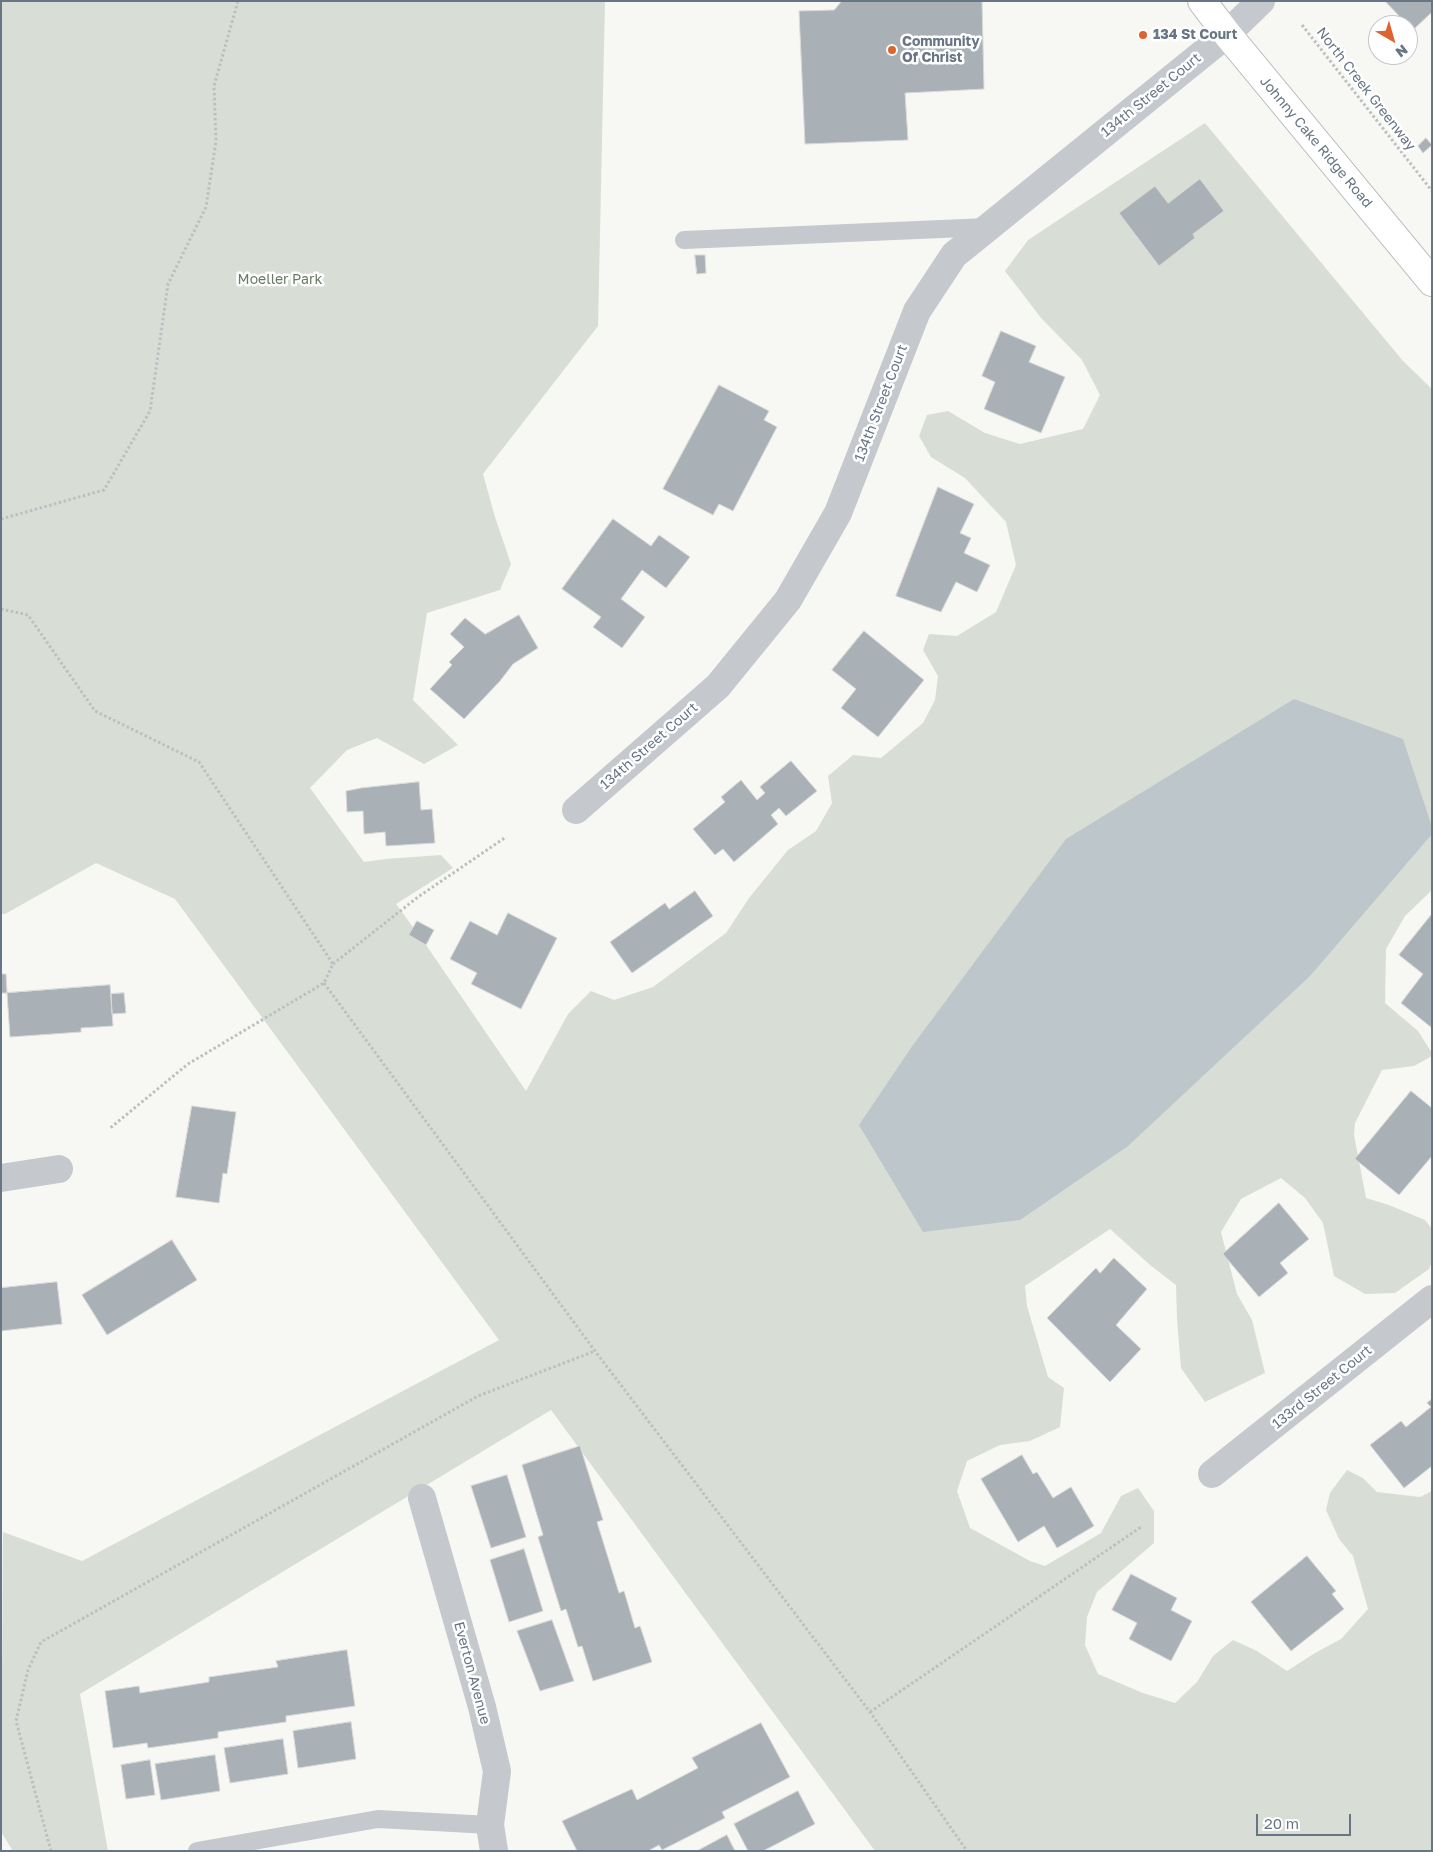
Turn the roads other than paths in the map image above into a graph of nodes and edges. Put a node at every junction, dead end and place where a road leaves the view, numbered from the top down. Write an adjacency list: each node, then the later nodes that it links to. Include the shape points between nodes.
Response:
1 (1202, 1): 3 (street, Johnny Cake Ridge Road)
2 (1261, 1): 3 (street, 134th Street Court)
3 (1227, 34): 4 (street, 134th Street Court); 6 (street, Johnny Cake Ridge Road)
4 (989, 227): 5 (lane); 7 (street, 134th Street Court, via 954,255 917,311 838,513 788,600 718,686)
5 (684, 240)
6 (1432, 282)
7 (576, 810)
8 (59, 1169): 9 (street)
9 (1, 1178)
10 (1432, 1299): 11 (street, 133rd Street Court)
11 (1212, 1474)
12 (422, 1498): 13 (street, Everton Avenue, via 482,1707 496,1771)
13 (492, 1838): 14 (lane, via 378,1819)
14 (197, 1851)

